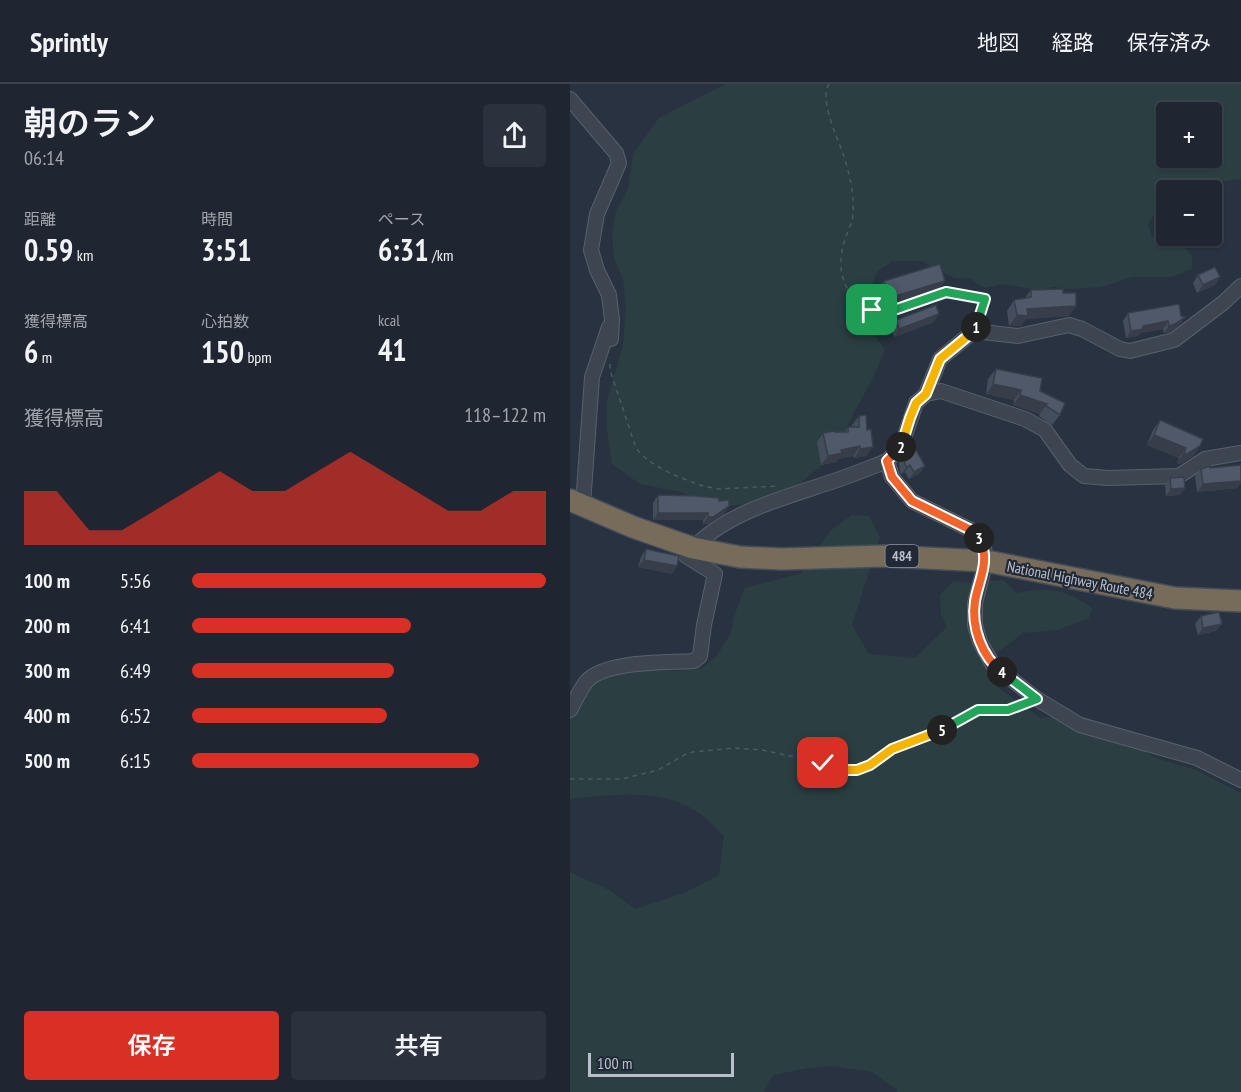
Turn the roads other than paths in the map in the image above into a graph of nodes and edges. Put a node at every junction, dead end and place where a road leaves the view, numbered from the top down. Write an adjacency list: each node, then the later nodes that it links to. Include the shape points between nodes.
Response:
1 (570, 99): 3 (street, via 616,153 619,163 597,214 591,250 609,295)
2 (1241, 286): 5 (street, via 1174,340 1130,351 1070,325 1018,336 974,331 940,359)
3 (612, 320): 4 (street); 8 (street, via 592,377)
4 (611, 339)
5 (926, 394): 6 (street, via 941,391 1025,419 1045,430 1070,465 1084,476 1179,477 1205,459); 7 (street, via 916,403 901,447)
6 (1241, 453)
7 (887, 461): 9 (street, via 749,511 717,527); 10 (street, via 892,477 912,501 975,532 984,547)
8 (577, 502): 9 (highway, National Highway Route 484 / 484)
9 (693, 548): 10 (highway, National Highway Route 484 / 484, via 766,559 885,556); 12 (street, via 686,556 715,574 700,656 694,661 606,669 587,680)
10 (986, 561): 11 (highway, National Highway Route 484 / 484, via 1175,598); 13 (street, via 975,603 975,626 993,665 1037,699 1080,725 1197,758)
11 (1241, 602)
12 (570, 710)
13 (1241, 780)

